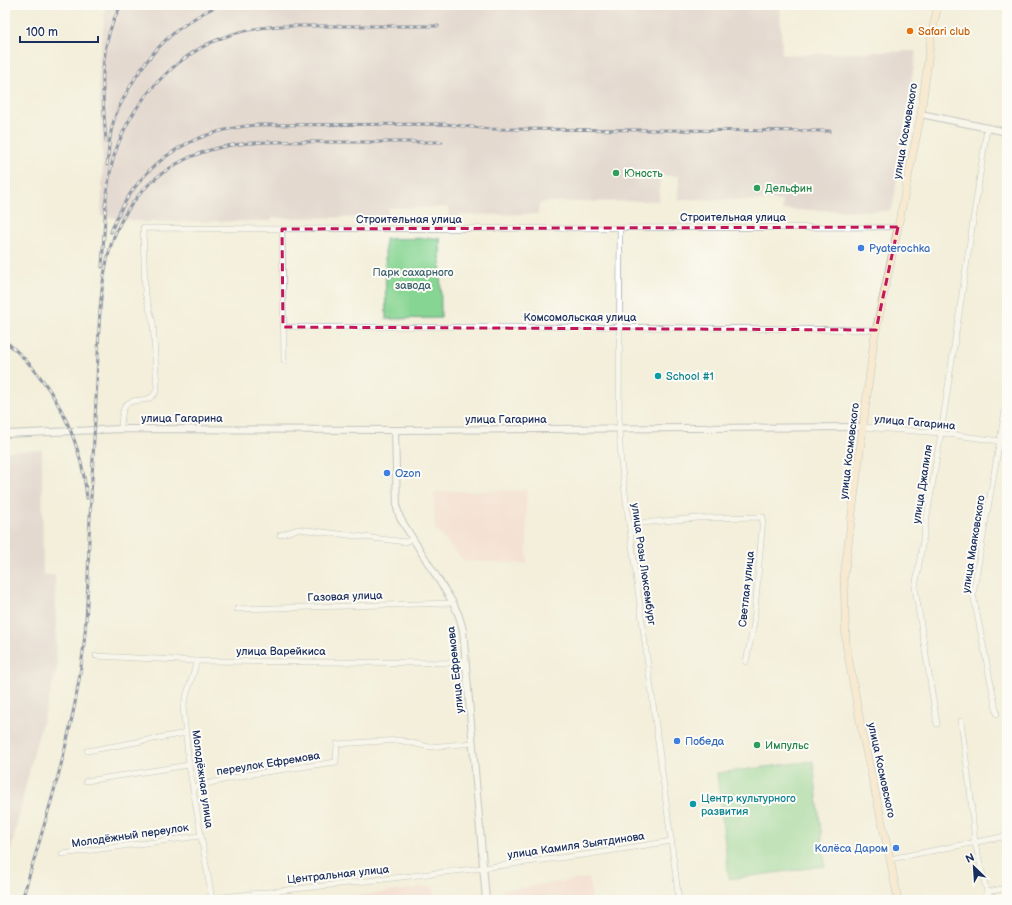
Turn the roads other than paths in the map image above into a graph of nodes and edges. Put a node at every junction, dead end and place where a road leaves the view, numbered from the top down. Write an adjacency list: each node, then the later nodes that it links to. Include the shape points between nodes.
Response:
1 (938, 5): 2 (main road, улица Космовского)
2 (920, 114): 3 (street); 5 (main road, улица Космовского)
3 (987, 128): 4 (street); 17 (street, улица Джалиля)
4 (1007, 132)
5 (898, 227): 6 (street, Строительная улица); 10 (main road, улица Космовского)
6 (620, 228): 7 (street, Строительная улица); 9 (street, улица Розы Люксембург)
7 (282, 229): 8 (street); 15 (street, Строительная улица, via 143,228 145,293 153,322 157,389 147,400 128,403 122,415)
8 (283, 327): 9 (street, Комсомольская улица); 11 (street)
9 (619, 327): 10 (street, Комсомольская улица); 14 (street, улица Розы Люксембург)
10 (876, 330): 13 (main road, улица Космовского)
11 (284, 361)
12 (1007, 399): 19 (street, улица Маяковского)
13 (862, 427): 14 (street, улица Гагарина); 17 (street, улица Гагарина); 44 (main road, улица Космовского, via 844,577 846,644)
14 (619, 428): 16 (street, улица Гагарина); 21 (street, улица Розы Люксембург)
15 (121, 429): 16 (street, улица Гагарина); 18 (street, улица Гагарина)
16 (395, 430): 23 (street, улица Ефремова, via 397,508)
17 (941, 433): 19 (street, улица Гагарина); 32 (street, улица Джалиля, via 915,588)
18 (5, 434)
19 (1000, 441): 20 (street, улица Гагарина); 30 (street, улица Маяковского, via 973,594)
20 (1007, 442)
21 (629, 524): 28 (street, Светлая улица, via 698,518 763,517 754,623); 41 (street, улица Розы Люксембург)
22 (280, 535): 23 (street, via 298,529 406,542)
23 (412, 538): 24 (street, улица Ефремова)
24 (453, 603): 25 (street, Газовая улица); 29 (street, улица Ефремова, via 463,630)
25 (237, 609)
26 (96, 656): 27 (street, улица Варейкиса)
27 (197, 661): 29 (street, улица Варейкиса); 33 (street, Молодёжная улица, via 183,707)
28 (746, 662)
29 (466, 663): 34 (street, улица Ефремова)
30 (997, 714)
31 (961, 721): 42 (street)
32 (937, 724)
33 (186, 733): 35 (street); 36 (street, Молодёжная улица)
34 (473, 743): 38 (street, переулок Ефремова, via 429,747 399,740 337,744 336,762 246,775); 45 (street, улица Ефремова)
35 (87, 751)
36 (189, 765): 37 (street); 38 (street, Молодёжная улица)
37 (86, 781)
38 (192, 787): 39 (street, Молодёжная улица)
39 (200, 836): 43 (street, Молодёжный переулок); 48 (street, Молодёжная улица)
40 (1007, 836): 42 (street)
41 (672, 841): 45 (street, улица Камиля Зыятдинова); 51 (street, улица Розы Люксембург)
42 (975, 843): 44 (street); 47 (street)
43 (62, 854)
44 (890, 859): 52 (main road, улица Космовского)
45 (482, 868): 48 (street, Центральная улица); 50 (street, улица Ефремова)
46 (1007, 888): 47 (street)
47 (987, 892): 53 (street)
48 (211, 899): 49 (street, Центральная улица)
49 (197, 900)
50 (486, 900)
51 (679, 900)
52 (898, 900)
53 (989, 900)

